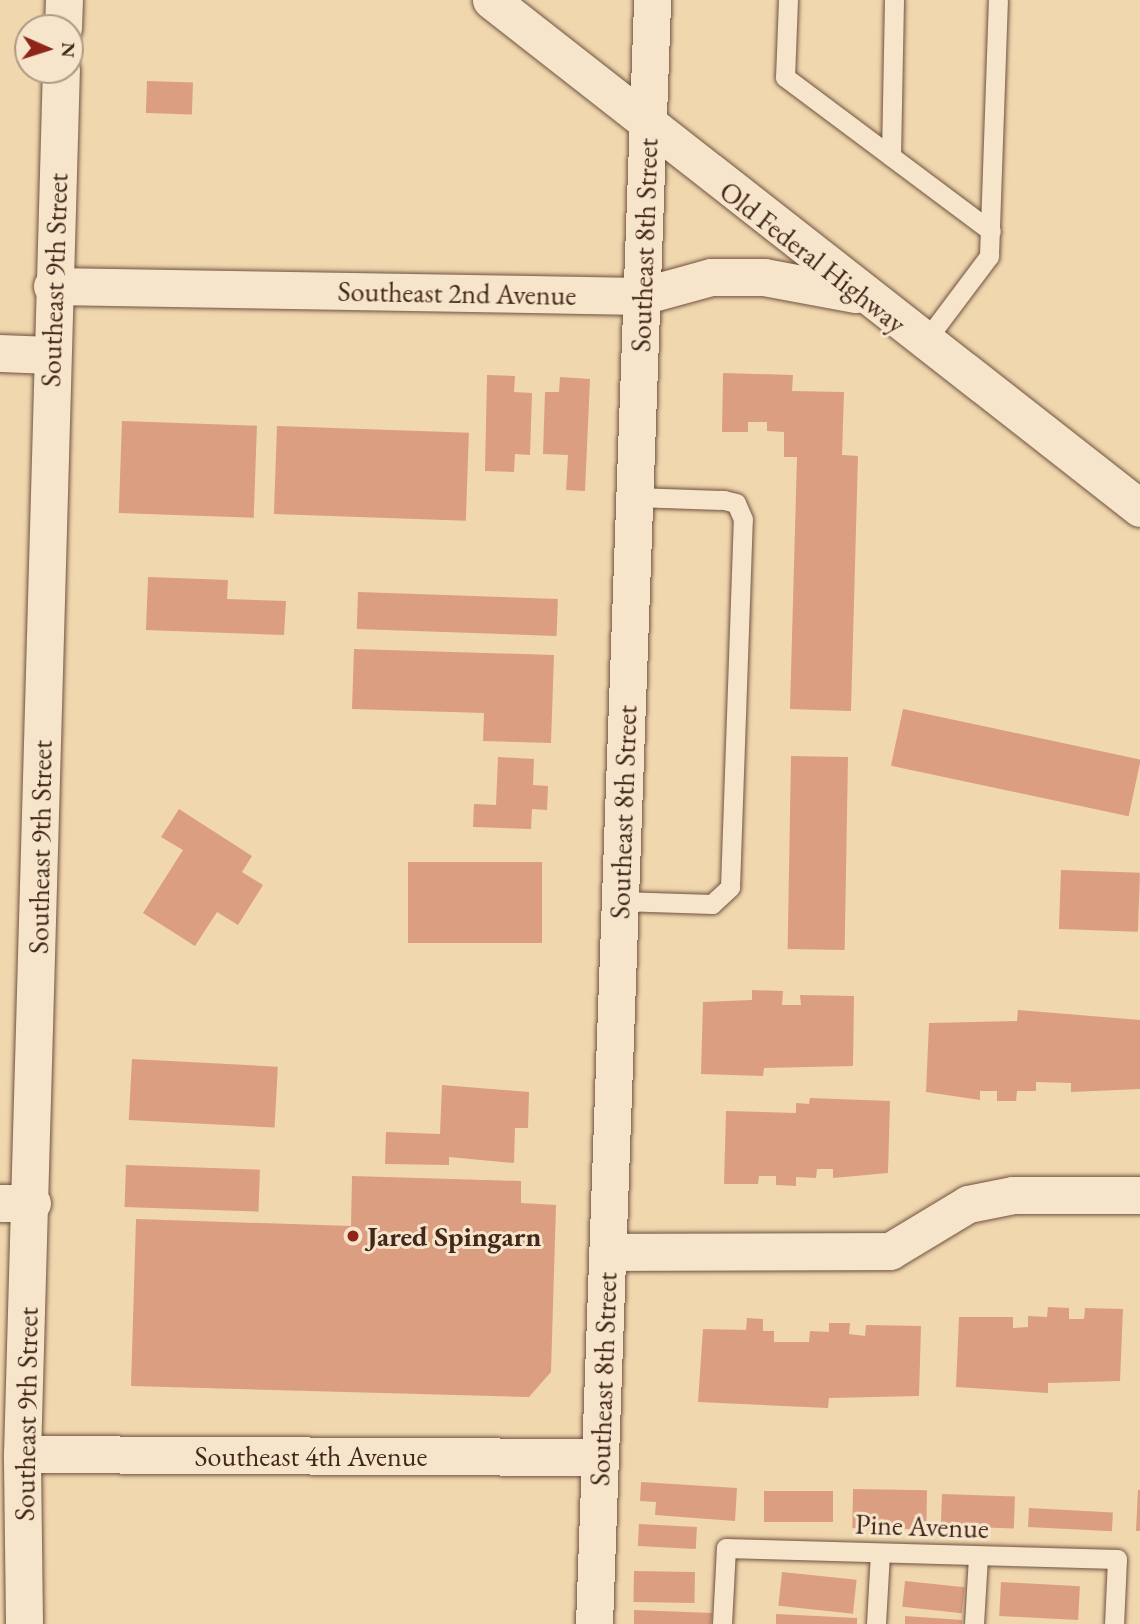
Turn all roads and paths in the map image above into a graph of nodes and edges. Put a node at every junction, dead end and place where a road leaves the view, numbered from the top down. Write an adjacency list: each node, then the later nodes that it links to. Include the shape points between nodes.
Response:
1 (491, 0): 7 (street, Old Federal Highway)
2 (652, 0): 7 (street, Southeast 8th Street)
3 (788, 0): 8 (lane, via 785,77)
4 (894, 0): 8 (lane)
5 (998, 0): 9 (lane)
6 (60, 84): 10 (street, Southeast 9th Street)
7 (648, 125): 11 (street, Old Federal Highway); 12 (street, Southeast 8th Street)
8 (891, 156): 9 (lane)
9 (991, 231): 13 (lane, via 989,256)
10 (52, 286): 12 (street, Southeast 2nd Avenue); 15 (street, Southeast 9th Street)
11 (859, 294): 12 (street, Southeast 2nd Avenue, via 764,277 711,277); 13 (street, Old Federal Highway)
12 (642, 296): 16 (street, Southeast 8th Street)
13 (923, 344): 17 (street, Old Federal Highway)
14 (0, 353): 15 (street)
15 (51, 355): 20 (street, Southeast 9th Street)
16 (635, 497): 18 (street, Southeast 8th Street); 18 (lane, via 736,502 743,519 730,887 712,904)
17 (1140, 508)
18 (620, 901): 21 (street, Southeast 8th Street)
19 (1140, 1195): 21 (street, via 1013,1195 968,1204 890,1251)
20 (16, 1203): 22 (street, Southeast 9th Street)
21 (607, 1252): 23 (street, Southeast 8th Street)
22 (22, 1454): 23 (street, Southeast 4th Avenue); 26 (street, Southeast 9th Street)
23 (600, 1457): 27 (street, Southeast 8th Street)
24 (880, 1553): 25 (lane, Pine Avenue); 28 (lane, Pine Avenue, via 726,1548); 29 (lane)
25 (978, 1556): 30 (lane); 31 (lane, Pine Avenue, via 1117,1559)
26 (24, 1624)
27 (594, 1624)
28 (722, 1624)
29 (876, 1624)
30 (974, 1624)
31 (1114, 1624)

